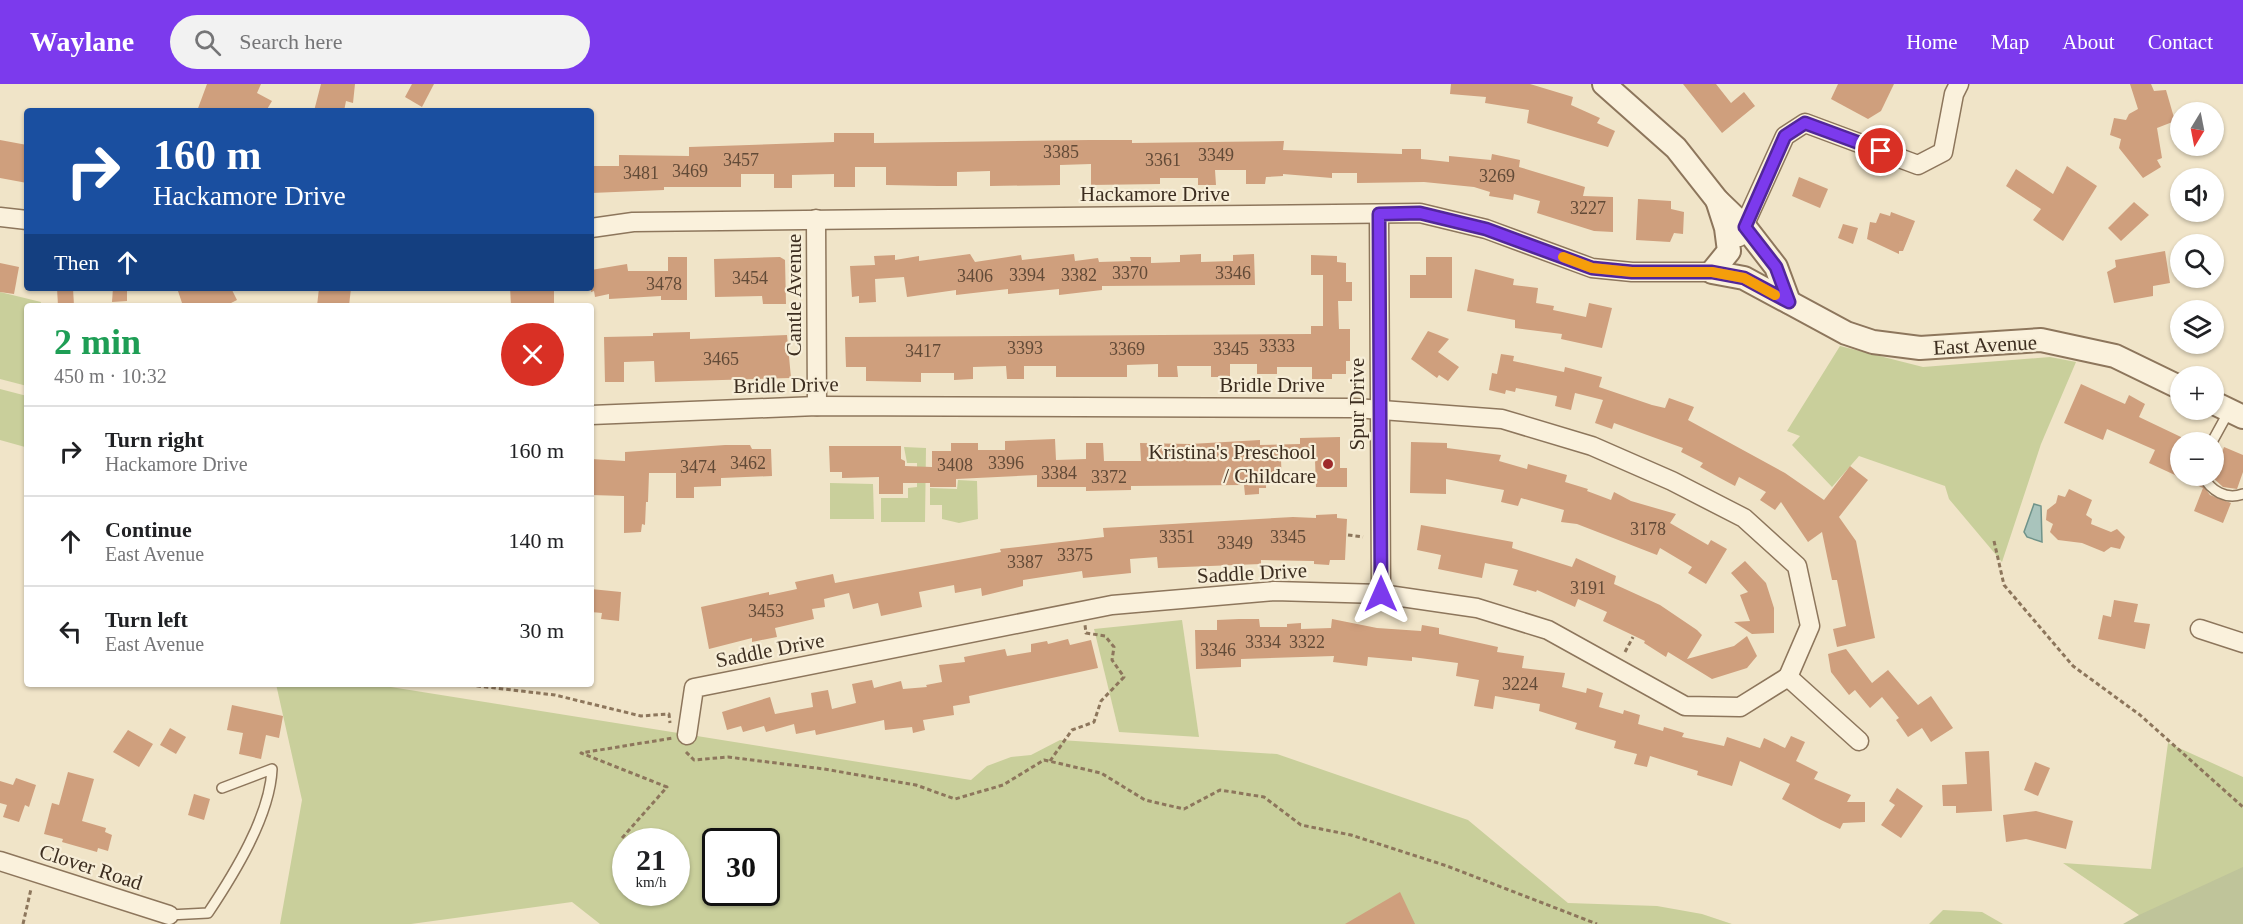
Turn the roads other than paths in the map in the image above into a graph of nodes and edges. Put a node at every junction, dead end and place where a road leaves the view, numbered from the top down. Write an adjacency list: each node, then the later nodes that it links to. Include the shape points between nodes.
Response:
1 (1604, 84): 3 (street, via 1676,148)
2 (1959, 84): 8 (street, via 1943,152 1918,165 1805,123 1785,136)
3 (1717, 200): 8 (street); 10 (street)
4 (1379, 214): 6 (street, Hackamore Drive); 11 (street, Hackamore Drive, via 1420,213 1486,229 1592,268); 15 (street, Spur Drive)
5 (0, 217): 7 (street)
6 (816, 219): 9 (street, Hackamore Drive, via 633,222); 14 (street, Cantle Avenue)
7 (24, 220)
8 (1745, 227): 10 (street); 12 (street, via 1776,267)
9 (594, 228)
10 (1729, 251): 11 (street)
11 (1712, 272): 12 (street, East Avenue, via 1744,278)
12 (1789, 302): 13 (street, East Avenue, via 1846,333 1874,342 1920,348 2042,340 2115,356)
13 (2170, 383)
14 (817, 406): 15 (street, Bridle Drive); 17 (street, Bridle Drive)
15 (1380, 408): 21 (street, Spur Drive); 24 (street, Bridle Drive, via 1502,419 1592,446 1744,518 1797,566 1810,626)
16 (2229, 410): 18 (lane)
17 (594, 415)
18 (2217, 432)
19 (2212, 486): 20 (lane, via 2227,496)
20 (2243, 494)
21 (1381, 594): 24 (street, Saddle Drive, via 1477,608 1548,630 1685,706 1740,707); 25 (street, Saddle Drive, via 1274,591 1112,605 694,688)
22 (2200, 629): 23 (street)
23 (2243, 643)
24 (1788, 677): 26 (street)
25 (677, 731)
26 (1859, 741)
27 (222, 788): 29 (lane, via 272,769 272,790 252,836 208,913)
28 (0, 861): 29 (street, Clover Road)
29 (169, 915)

